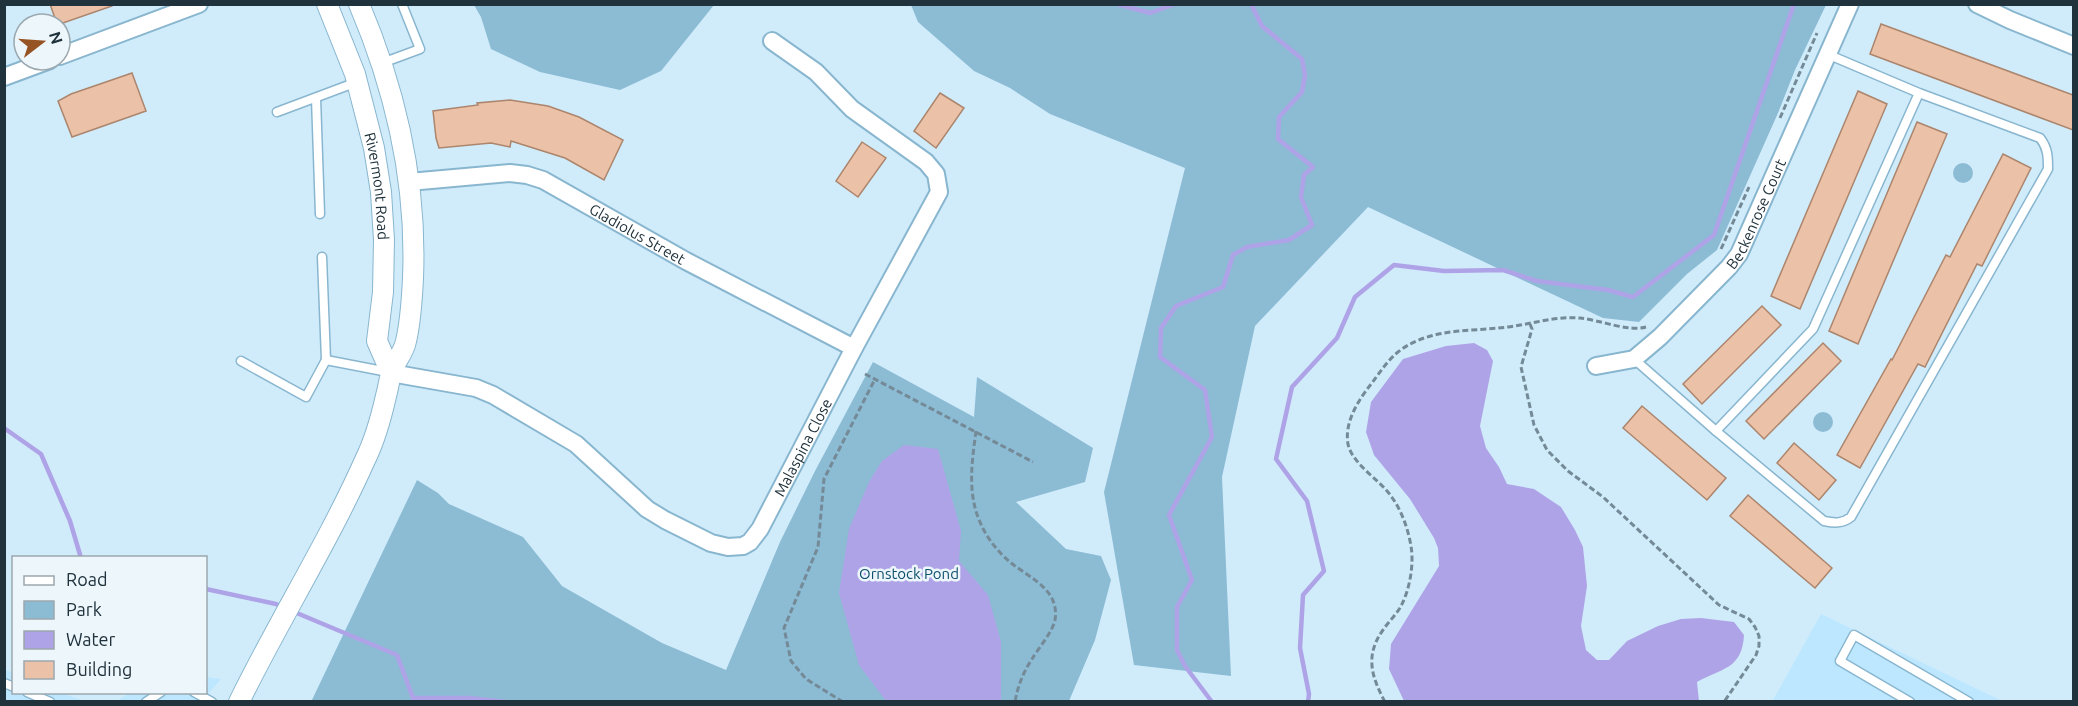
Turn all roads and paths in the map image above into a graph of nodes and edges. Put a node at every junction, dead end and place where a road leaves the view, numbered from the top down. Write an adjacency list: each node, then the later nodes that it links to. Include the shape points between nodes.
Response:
1 (199, 4): 11 (street)
2 (327, 4): 14 (street, Rivermont Road)
3 (359, 4): 13 (street, Rivermont Road)
4 (402, 4): 13 (lane, via 420,49)
5 (1850, 4): 12 (street, Beckenrose Court)
6 (1977, 4): 7 (street)
7 (2013, 12): 10 (street)
8 (1818, 33): 18 (path)
9 (772, 41): 26 (street, Malaspina Close, via 816,72 852,109 926,162 936,174 939,192)
10 (2073, 46)
11 (72, 52)
12 (1827, 54): 15 (lane); 27 (street, Beckenrose Court, via 1740,254)
13 (382, 63): 19 (street, Rivermont Road, via 403,138)
14 (357, 82): 16 (lane); 31 (street, Rivermont Road, via 381,192 384,267 377,341)
15 (1919, 93): 35 (lane, via 1813,329); 35 (lane, via 2040,138 2048,155 2048,169 1851,517 1834,523 1824,521)
16 (316, 98): 17 (lane); 21 (lane)
17 (277, 112)
18 (1778, 122)
19 (409, 182): 26 (street, Gladiolus Street, via 510,173 543,180 706,272); 31 (street, Rivermont Road, via 413,262 410,311 406,343)
20 (1750, 185): 22 (path)
21 (320, 214)
22 (1721, 249)
23 (322, 257): 28 (lane)
24 (1653, 322): 25 (path, via 1636,330 1564,317)
25 (1530, 324): 44 (path, via 1446,332 1399,351 1368,388 1349,419 1348,446 1391,496 1405,521 1412,549 1411,577 1402,605 1381,632 1371,662 1373,677); 45 (path, via 1521,367 1534,425 1547,450 1719,605 1749,619 1755,627 1759,636 1756,655)
26 (854, 348): 31 (street, Malaspina Close, via 756,536 735,547 711,543 665,520 634,498 576,444 485,391)
27 (1634, 359): 30 (street); 35 (lane)
28 (326, 360): 29 (lane, via 306,397); 31 (lane)
29 (241, 361)
30 (1596, 366)
31 (391, 373): 41 (street, Rivermont Road, via 372,444 352,489)
32 (865, 374): 33 (path)
33 (875, 379): 34 (path); 42 (path, via 824,479 818,547 784,628 790,661 806,679)
34 (976, 431): 36 (path); 43 (path, via 971,479 980,522 996,548 1048,591 1054,604 1055,621 1019,682)
35 (1716, 431)
36 (1034, 462)
37 (30, 694): 39 (lane)
38 (196, 694): 40 (lane)
39 (50, 702)
40 (212, 702)
41 (239, 702)
42 (843, 702)
43 (1016, 702)
44 (1385, 702)
45 (1724, 702)
46 (1910, 702): 47 (lane, via 1840,662 1854,635)
47 (1969, 702)

